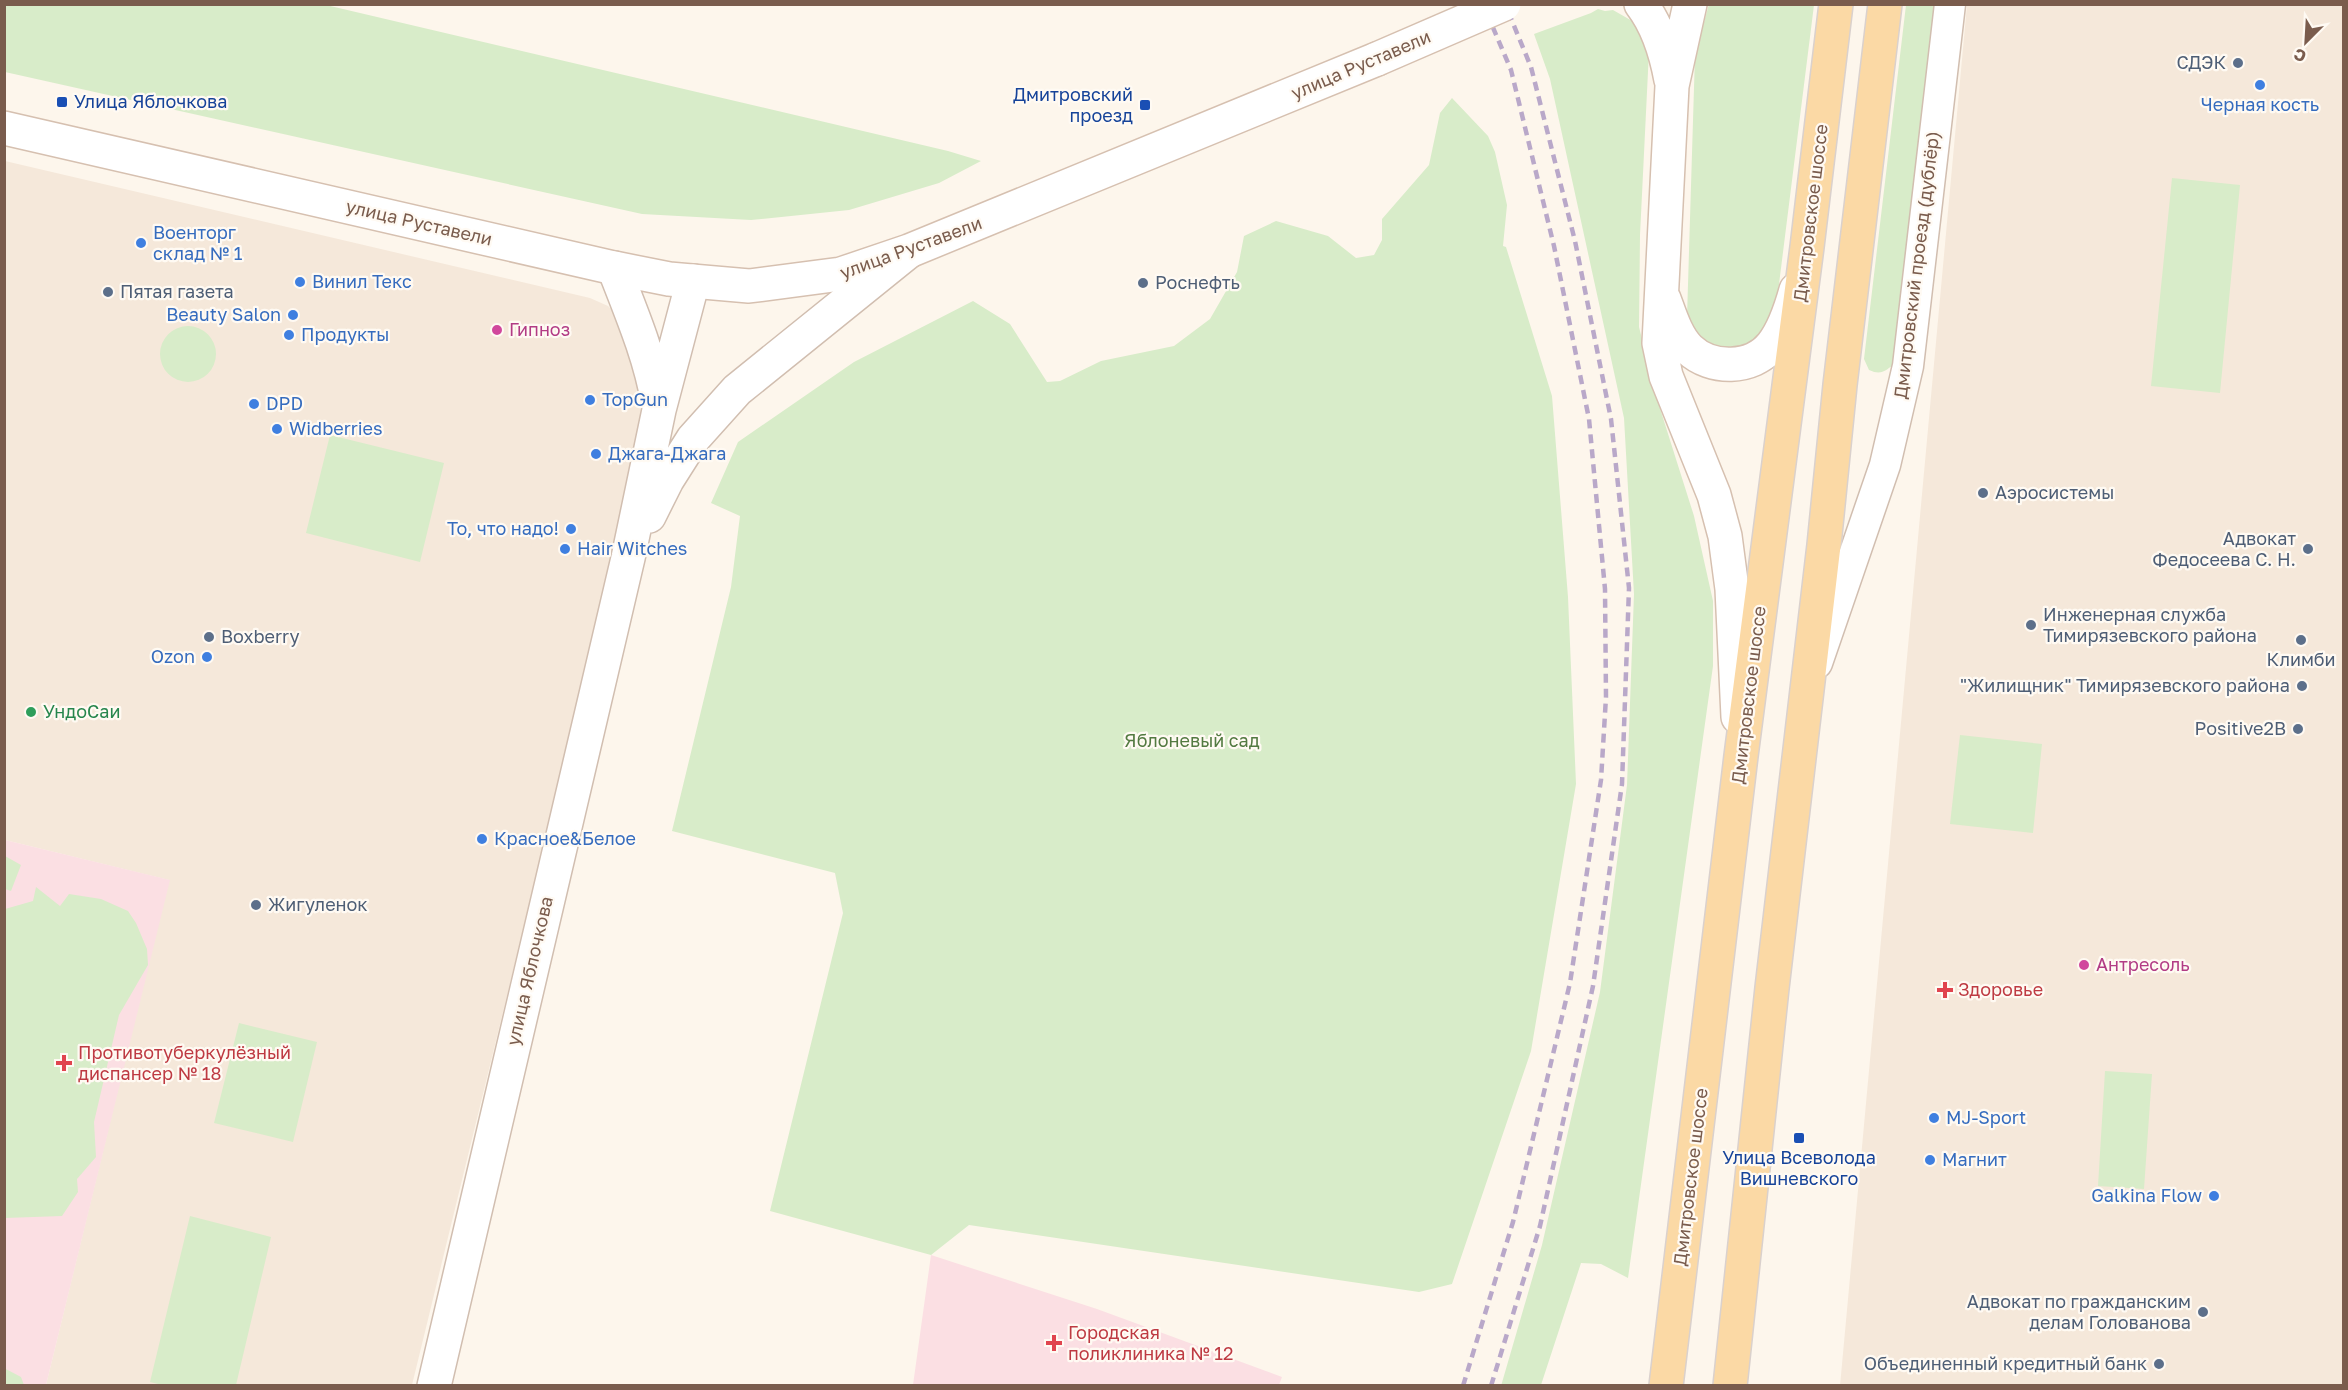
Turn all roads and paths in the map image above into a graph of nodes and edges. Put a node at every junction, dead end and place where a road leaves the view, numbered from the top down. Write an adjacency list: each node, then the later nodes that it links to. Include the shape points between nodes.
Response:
1 (1504, 4): 10 (main road, улица Руставели, bridge)
2 (1641, 4): 7 (main road, via 1666,53)
3 (1690, 4): 7 (main road)
4 (1836, 4): 9 (main road, Дмитровское шоссе)
5 (1885, 4): 16 (main road)
6 (1950, 4): 16 (street, Дмитровский проезд (дублёр), via 1908,366 1884,465)
7 (1672, 86): 13 (main road)
8 (4, 128): 11 (main road, улица Руставели)
9 (1807, 247): 13 (main road, via 1791,310 1772,345 1758,357 1722,365 1689,349 1675,327); 17 (main road, Дмитровское шоссе)
10 (909, 251): 12 (main road, улица Руставели, via 841,274 797,281 749,285); 15 (main road, via 737,390 693,439 667,480)
11 (614, 268): 12 (main road, улица Руставели); 14 (main road, via 642,339)
12 (693, 281): 14 (main road)
13 (1663, 295): 17 (main road, via 1659,343 1666,376 1714,495 1725,536 1732,589)
14 (659, 411): 15 (main road)
15 (628, 558): 19 (main road, улица Яблочкова)
16 (1807, 692): 18 (main road)
17 (1741, 756): 20 (main road, Дмитровское шоссе)
18 (1732, 1382)
19 (434, 1386)
20 (1666, 1386)

